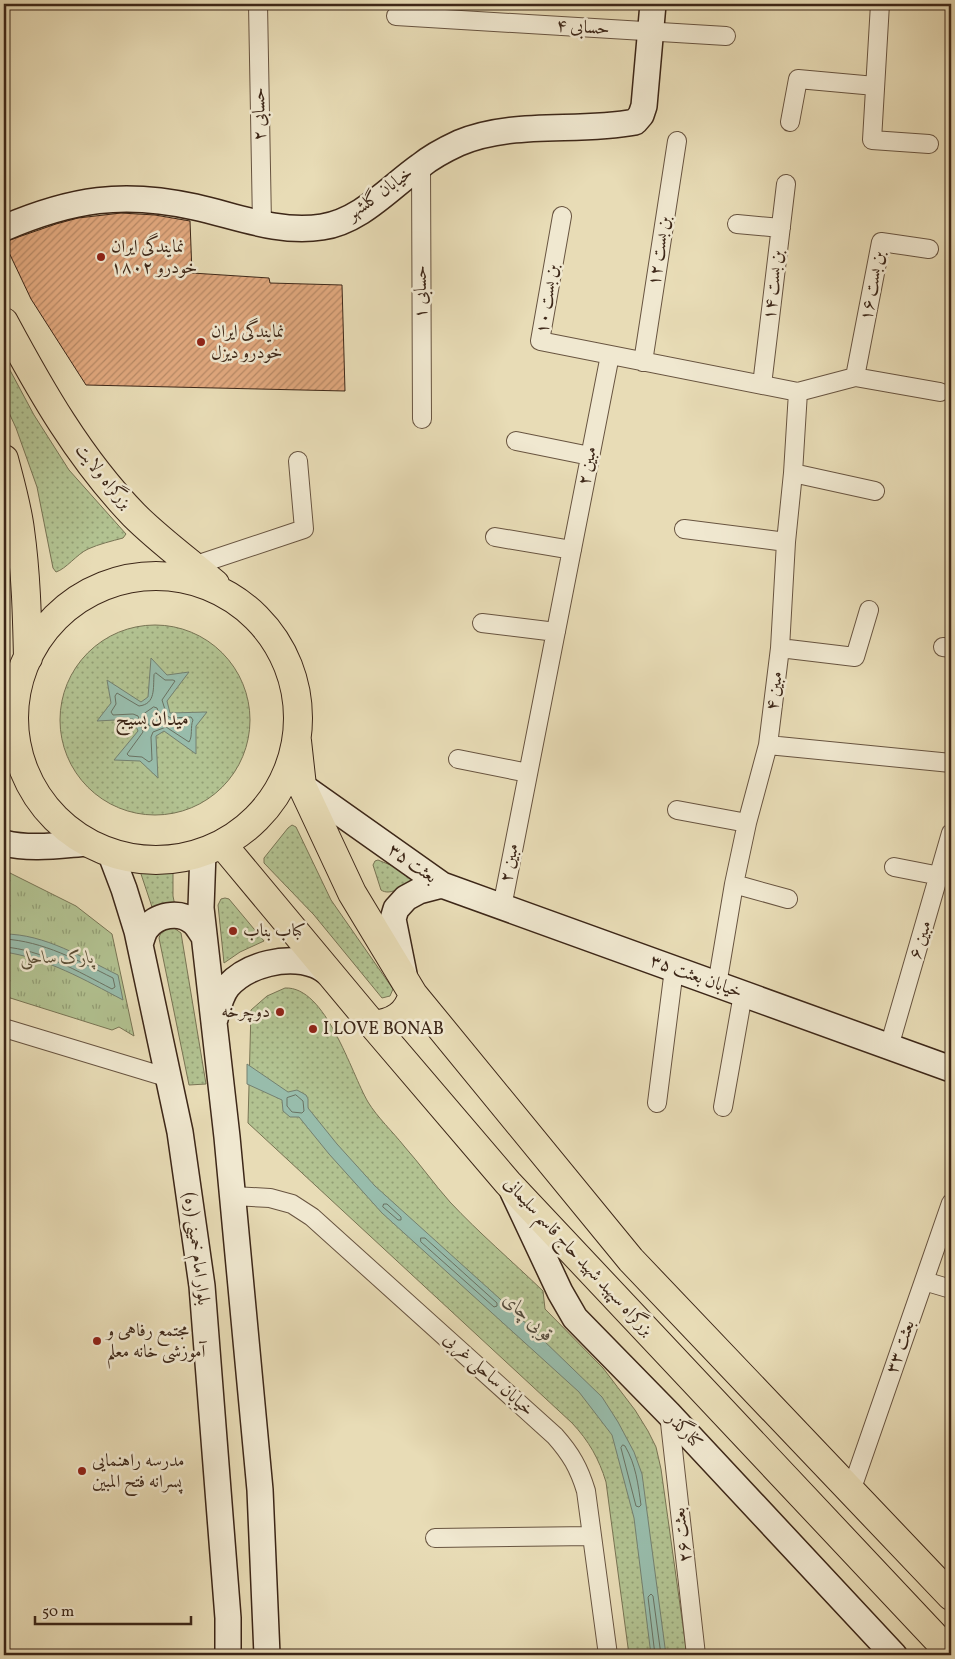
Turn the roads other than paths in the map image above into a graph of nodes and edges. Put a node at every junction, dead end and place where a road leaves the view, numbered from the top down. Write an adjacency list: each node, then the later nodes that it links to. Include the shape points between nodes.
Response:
1 (258, 4): 14 (street, حسابی ۲)
2 (653, 4): 5 (street, خیابان گلشهر)
3 (880, 4): 7 (street)
4 (396, 16): 5 (street, حسابی ۴)
5 (650, 32): 6 (street, حسابی ۴); 11 (street, خیابان گلشهر, via 644,106 635,122 504,131 458,144)
6 (726, 36)
7 (875, 86): 8 (street, via 798,79); 10 (street, via 872,140)
8 (790, 122)
9 (677, 141): 21 (street, بن بست ۱۲)
10 (929, 144)
11 (421, 165): 14 (street, خیابان گلشهر, via 373,203 334,225 292,228); 26 (street, حسابی ۱)
12 (786, 184): 17 (street, بن بست ۱۴)
13 (562, 216): 20 (street, بن بست ۱۰, via 540,341)
14 (262, 224): 16 (street, خیابان گلشهر, via 195,207 129,198 66,206)
15 (737, 224): 17 (street)
16 (4, 228)
17 (781, 228): 23 (street, بن بست ۱۴)
18 (929, 249): 22 (street, بن بست ۱۶, via 881,242)
19 (4, 322): 37 (highway, بزرگراه ولایت, via 36,382 81,453 134,515)
20 (610, 355): 21 (street); 28 (street, مبین ۲)
21 (643, 362): 23 (street)
22 (855, 378): 24 (street); 25 (street)
23 (762, 385): 24 (street)
24 (798, 392): 31 (street, مبین ۴)
25 (940, 392)
26 (422, 419)
27 (516, 440): 28 (street)
28 (590, 456): 36 (street, مبین ۲)
29 (4, 459): 43 (highway, via 20,529)
30 (298, 461): 37 (street, via 304,529)
31 (793, 473): 32 (street); 35 (street, مبین ۴)
32 (875, 492)
33 (684, 529): 35 (street)
34 (495, 537): 36 (street)
35 (786, 542): 42 (street, مبین ۴)
36 (572, 550): 41 (street, مبین ۲)
37 (193, 566): 38 (highway, بزرگراه ولایت)
38 (237, 602): 43 (highway, via 210,588 181,579 150,577 120,582 91,593 65,610 44,632); 44 (highway, via 268,630 288,666 298,706)
39 (869, 610): 42 (street, via 855,657)
40 (482, 623): 41 (street)
41 (556, 632): 49 (street, مبین ۲)
42 (780, 648): 45 (street, مبین ۴)
43 (28, 658): 46 (highway, via 14,705)
44 (297, 741): 50 (highway, بزرگراه سپهبد شهید حاج قاسم سلیمانی); 56 (highway, via 281,786 270,804 240,833)
45 (768, 745): 48 (street); 52 (street, مبین ۴)
46 (11, 757): 55 (highway, via 58,821)
47 (458, 759): 49 (street)
48 (951, 763)
49 (528, 773): 62 (street, مبین ۲)
50 (302, 786): 60 (street, بعثت ۳۵); 68 (highway, بزرگراه سپهبد شهید حاج قاسم سلیمانی, via 352,893)
51 (677, 810): 52 (street)
52 (747, 823): 59 (street, مبین ۴)
53 (951, 833): 58 (street, مبین ۶)
54 (4, 843): 55 (street, via 12,846)
55 (99, 847): 56 (highway, via 132,858 156,860 180,858); 64 (street, بلوار امام خمینی (ره), via 124,889)
56 (213, 848): 63 (street, via 201,908); 66 (highway, بزرگراه سپهبد شهید حاج قاسم سلیمانی)
57 (894, 867): 58 (street)
58 (940, 876): 73 (street, مبین ۶)
59 (734, 884): 61 (street); 67 (street, مبین ۴)
60 (442, 885): 62 (street, خیابان بعثت ۳۵); 68 (street, بعثت ۳۵, via 419,891 396,909 393,919)
61 (788, 899)
62 (502, 907): 65 (street, خیابان بعثت ۳۵)
63 (203, 935): 64 (street, via 192,921 172,915 152,923); 70 (street)
64 (140, 944): 75 (street, بلوار امام خمینی (ره))
65 (674, 969): 67 (street, خیابان بعثت ۳۵); 76 (street)
66 (332, 976): 70 (street, via 316,965 290,960 263,964 238,977 228,987); 71 (highway, بزرگراه سپهبد شهید حاج قاسم سلیمانی)
67 (717, 985): 69 (street, خیابان بعثت ۳۵)
68 (409, 989): 71 (highway, via 405,1011 385,1024); 84 (highway, بزرگراه سپهبد شهید حاج قاسم سلیمانی, via 631,1260)
69 (743, 994): 73 (street, خیابان بعثت ۳۵); 77 (street)
70 (214, 1021): 79 (street)
71 (373, 1025): 78 (highway, بزرگراه سپهبد شهید حاج قاسم سلیمانی)
72 (4, 1028): 75 (street)
73 (889, 1047): 74 (street, خیابان بعثت ۳۵)
74 (951, 1069)
75 (169, 1078): 89 (street, بلوار امام خمینی (ره), via 202,1286 228,1618)
76 (657, 1104)
77 (723, 1107)
78 (508, 1183): 83 (street, کنارگذر, via 575,1318); 88 (highway, بزرگراه سپهبد شهید حاج قاسم سلیمانی)
79 (233, 1196): 85 (street, خیابان ساحلی غربی, via 270,1198 292,1204 312,1217 555,1436 579,1469 586,1491); 90 (street, via 260,1490)
80 (951, 1203): 81 (street, بعثت ۳۳)
81 (924, 1281): 82 (street); 84 (street, بعثت ۳۳)
82 (951, 1290)
83 (669, 1414): 92 (street, بعثت ۲۶); 93 (street, کنارگذر)
84 (851, 1491): 87 (highway, بزرگراه سپهبد شهید حاج قاسم سلیمانی)
85 (592, 1536): 86 (street); 91 (street, خیابان ساحلی غربی)
86 (435, 1538)
87 (951, 1596)
88 (951, 1654)
89 (228, 1655)
90 (267, 1655)
91 (608, 1655)
92 (696, 1655)
93 (894, 1655)

